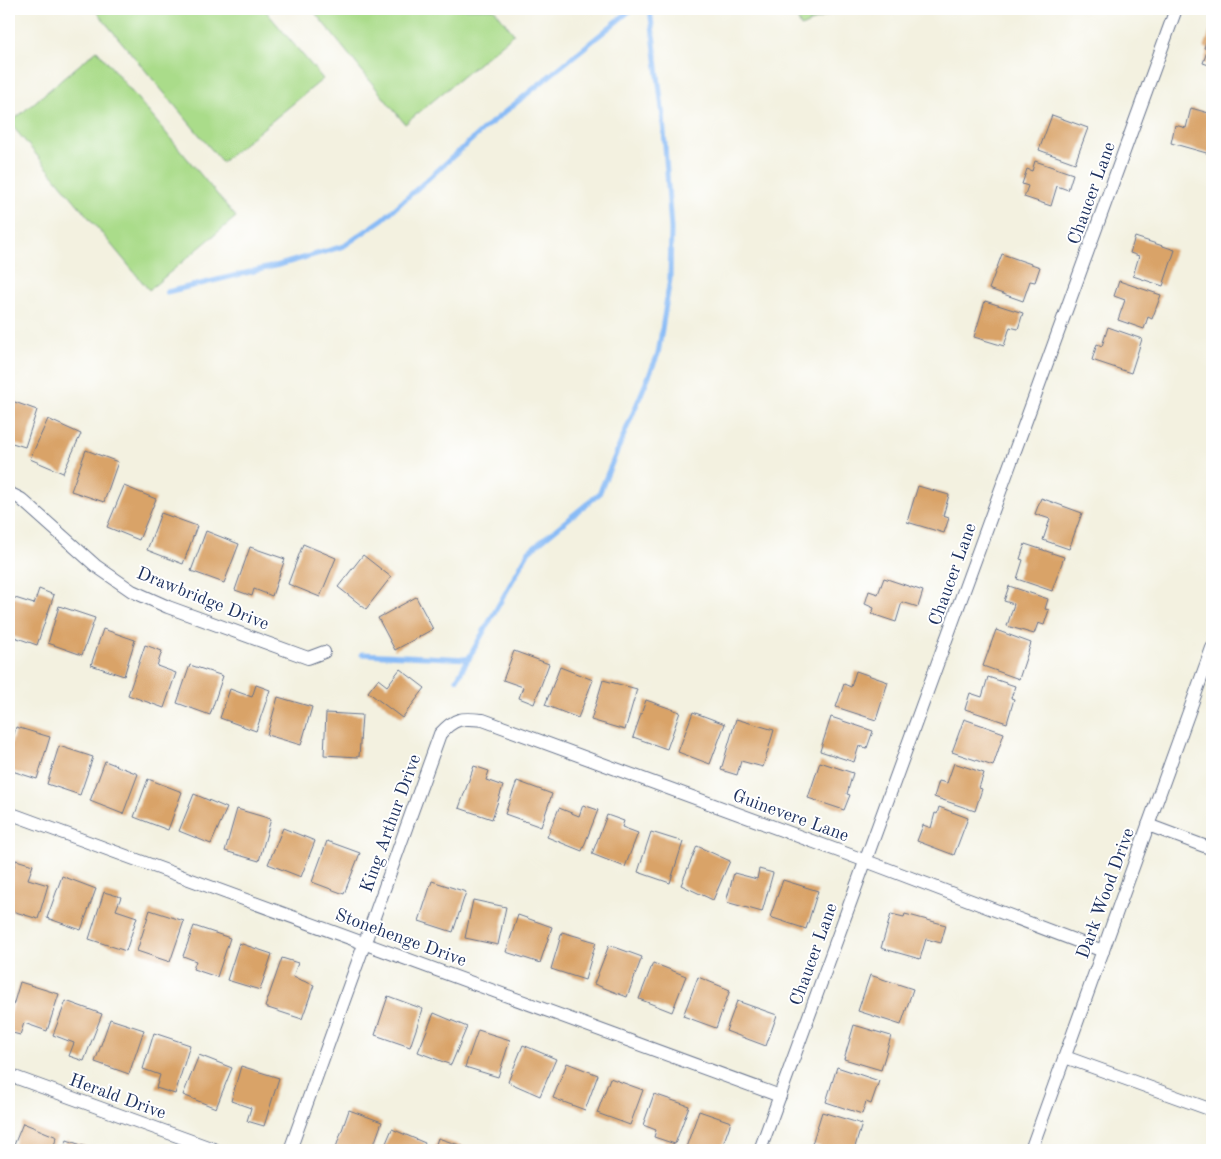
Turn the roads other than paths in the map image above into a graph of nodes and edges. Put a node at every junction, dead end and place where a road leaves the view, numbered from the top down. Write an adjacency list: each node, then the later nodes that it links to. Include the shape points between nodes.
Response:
1 (1176, 9): 9 (street, Chaucer Lane)
2 (9, 493): 4 (street, Drawbridge Drive, via 96,566 132,591 308,658)
3 (1212, 648): 7 (street, Dark Wood Drive)
4 (324, 652)
5 (465, 719): 9 (street, Guinevere Lane, via 483,720); 10 (street, King Arthur Drive, via 450,723 440,734)
6 (9, 813): 10 (street, Stonehenge Drive)
7 (1148, 825): 8 (street); 11 (street, Dark Wood Drive)
8 (1212, 849)
9 (866, 861): 11 (street, Guinevere Lane); 14 (street, Chaucer Lane)
10 (366, 943): 14 (street, Stonehenge Drive); 17 (street, King Arthur Drive)
11 (1103, 951): 12 (street, Dark Wood Drive)
12 (1065, 1057): 15 (street); 19 (street, Dark Wood Drive)
13 (9, 1075): 16 (street, Herald Drive)
14 (780, 1096): 18 (street, Chaucer Lane)
15 (1212, 1110)
16 (216, 1150)
17 (290, 1150)
18 (760, 1150)
19 (1032, 1150)

